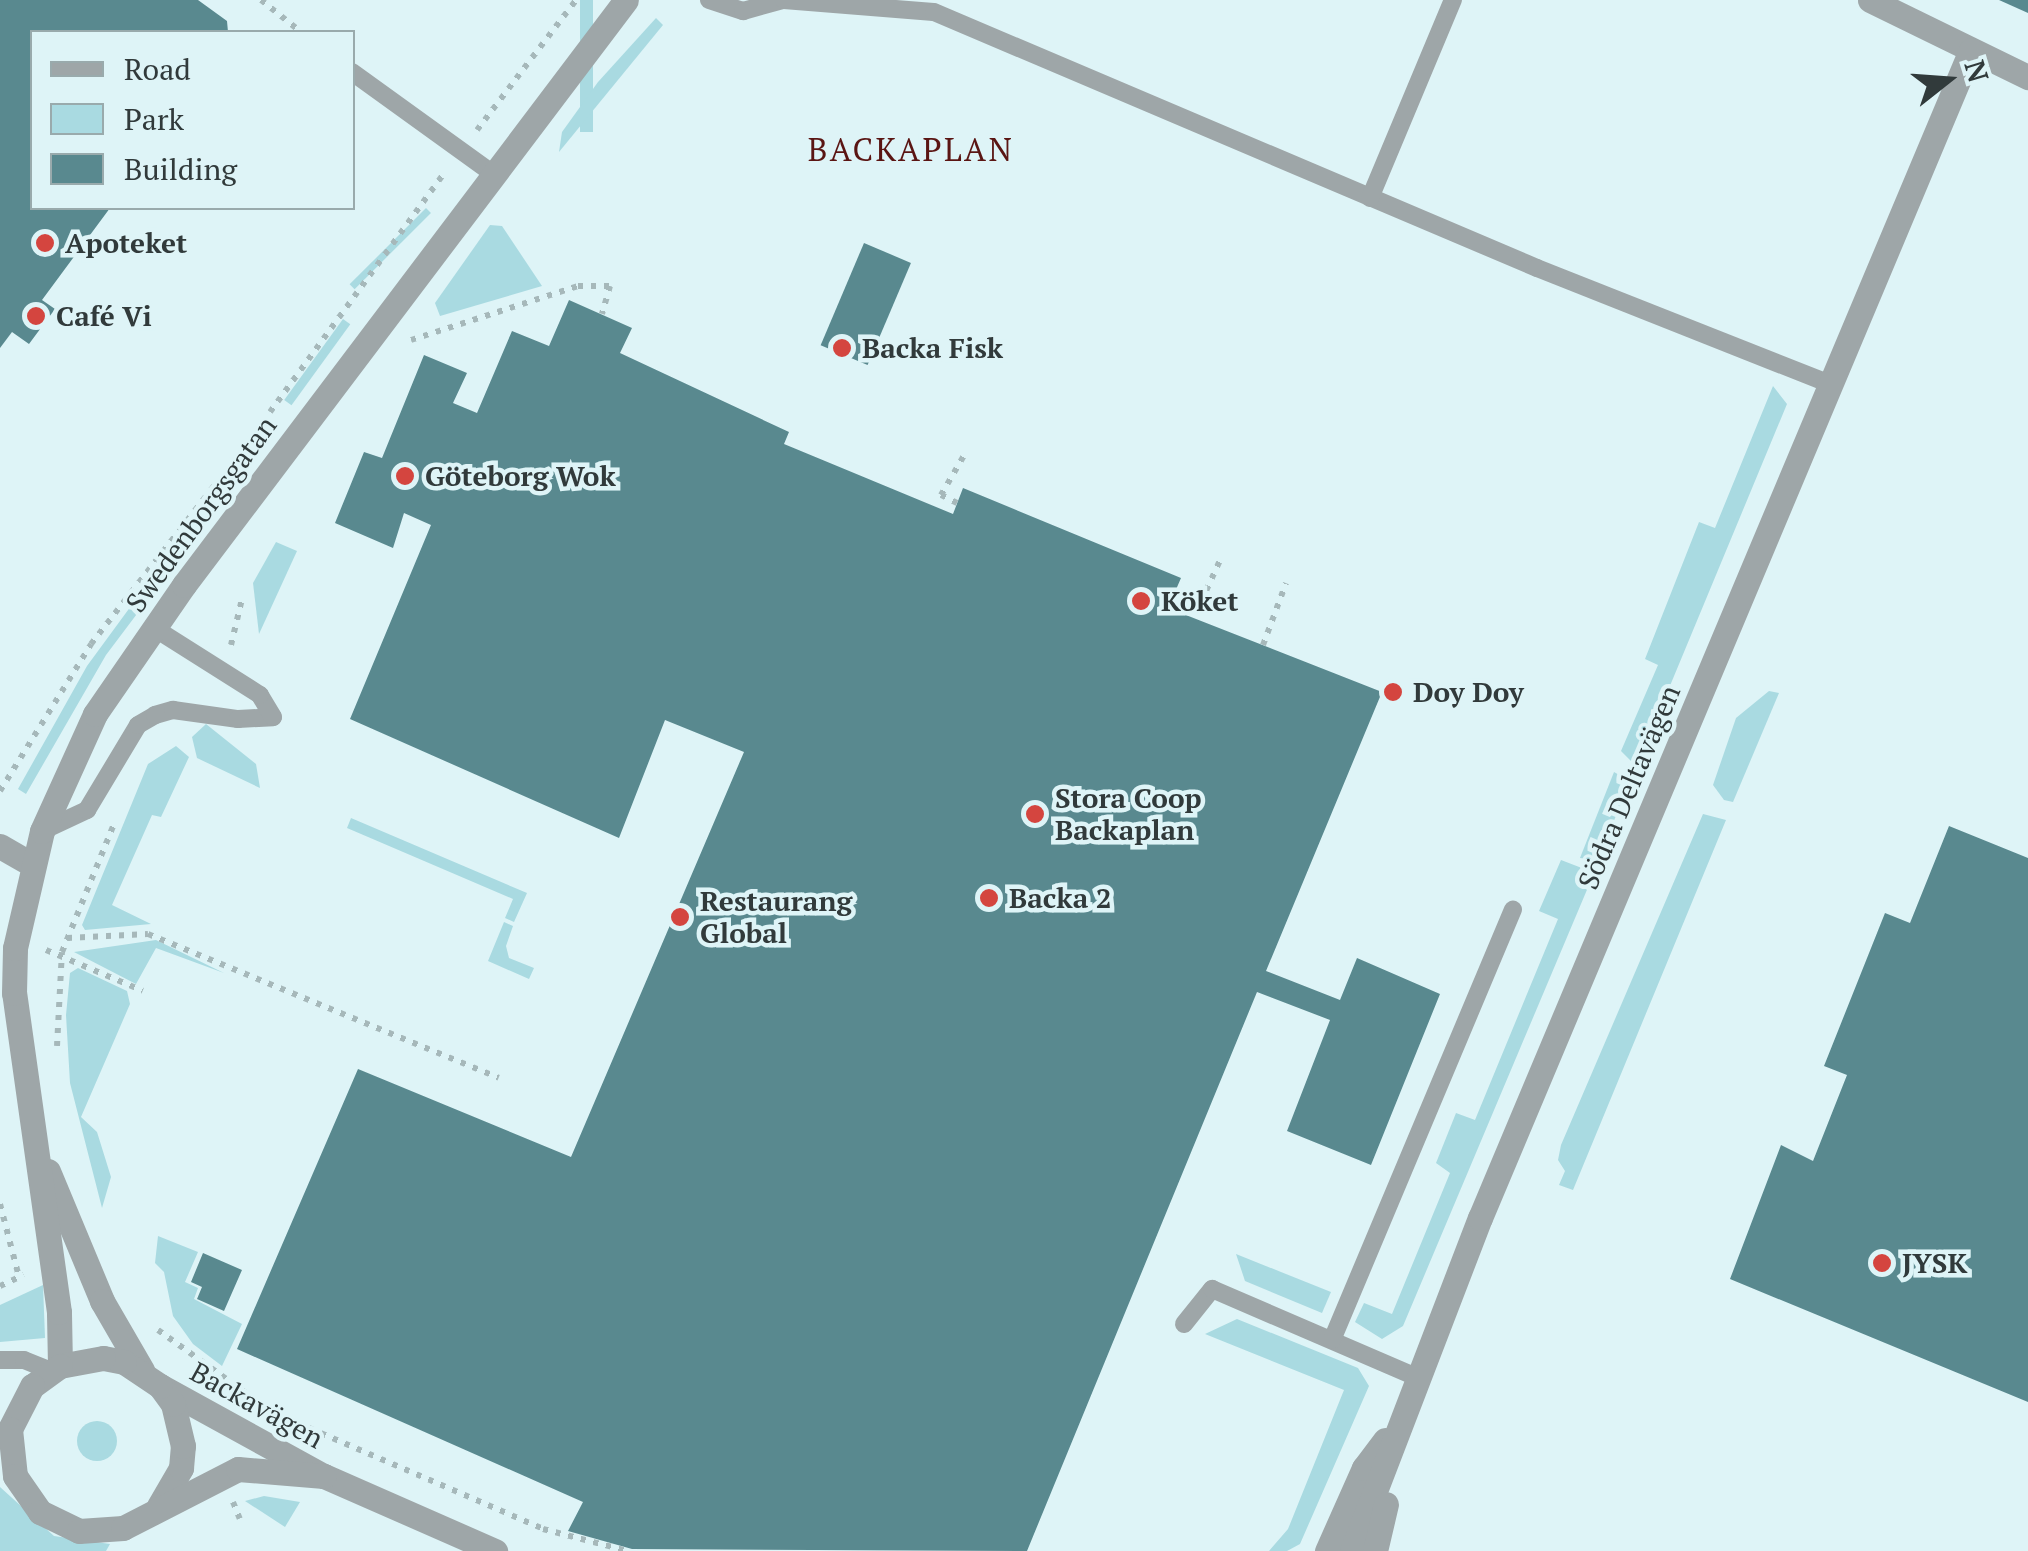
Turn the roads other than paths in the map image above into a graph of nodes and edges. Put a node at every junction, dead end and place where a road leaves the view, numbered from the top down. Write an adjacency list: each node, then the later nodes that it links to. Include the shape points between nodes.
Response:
1 (626, 0): 9 (street, Swedenborgsgatan)
2 (709, 0): 3 (lane, via 743,11)
3 (783, 0): 10 (lane, via 934,12)
4 (1453, 0): 10 (lane)
5 (1870, 0): 6 (street)
6 (1972, 50): 8 (street); 11 (street, Södra Deltavägen)
7 (355, 74): 9 (lane)
8 (2028, 77)
9 (492, 172): 12 (street, Swedenborgsgatan)
10 (1370, 198): 11 (lane)
11 (1830, 384): 23 (street, Södra Deltavägen)
12 (154, 628): 13 (street, Swedenborgsgatan, via 95,714); 13 (lane, via 260,695 273,716 238,720 173,710 155,715 138,725 87,810)
13 (42, 831): 15 (street, Swedenborgsgatan)
14 (0, 846): 15 (street)
15 (31, 864): 17 (street, Swedenborgsgatan)
16 (1513, 910): 20 (lane)
17 (7, 994): 18 (street, Swedenborgsgatan)
18 (36, 1138): 22 (street, Swedenborgsgatan, via 59,1312); 24 (street, Swedenborgsgatan, via 102,1301)
19 (1184, 1324): 20 (lane, via 1212,1289)
20 (1332, 1340): 23 (lane)
21 (0, 1360): 22 (lane)
22 (55, 1368): 24 (street, via 102,1358); 26 (street, via 18,1406)
23 (1419, 1378): 25 (street, Södra Deltavägen)
24 (152, 1379): 27 (street, Backavägen); 28 (street, via 177,1414 183,1446 181,1468)
25 (1408, 1407): 31 (street, via 1364,1468); 32 (street, Södra Deltavägen); 33 (street)
26 (8, 1473): 28 (street, via 40,1512 79,1531 100,1532)
27 (324, 1476): 28 (street, Backavägen, via 238,1469); 30 (street, Backavägen)
28 (151, 1512): 29 (street)
29 (130, 1551)
30 (495, 1551)
31 (1328, 1551)
32 (1352, 1551)
33 (1375, 1551)

